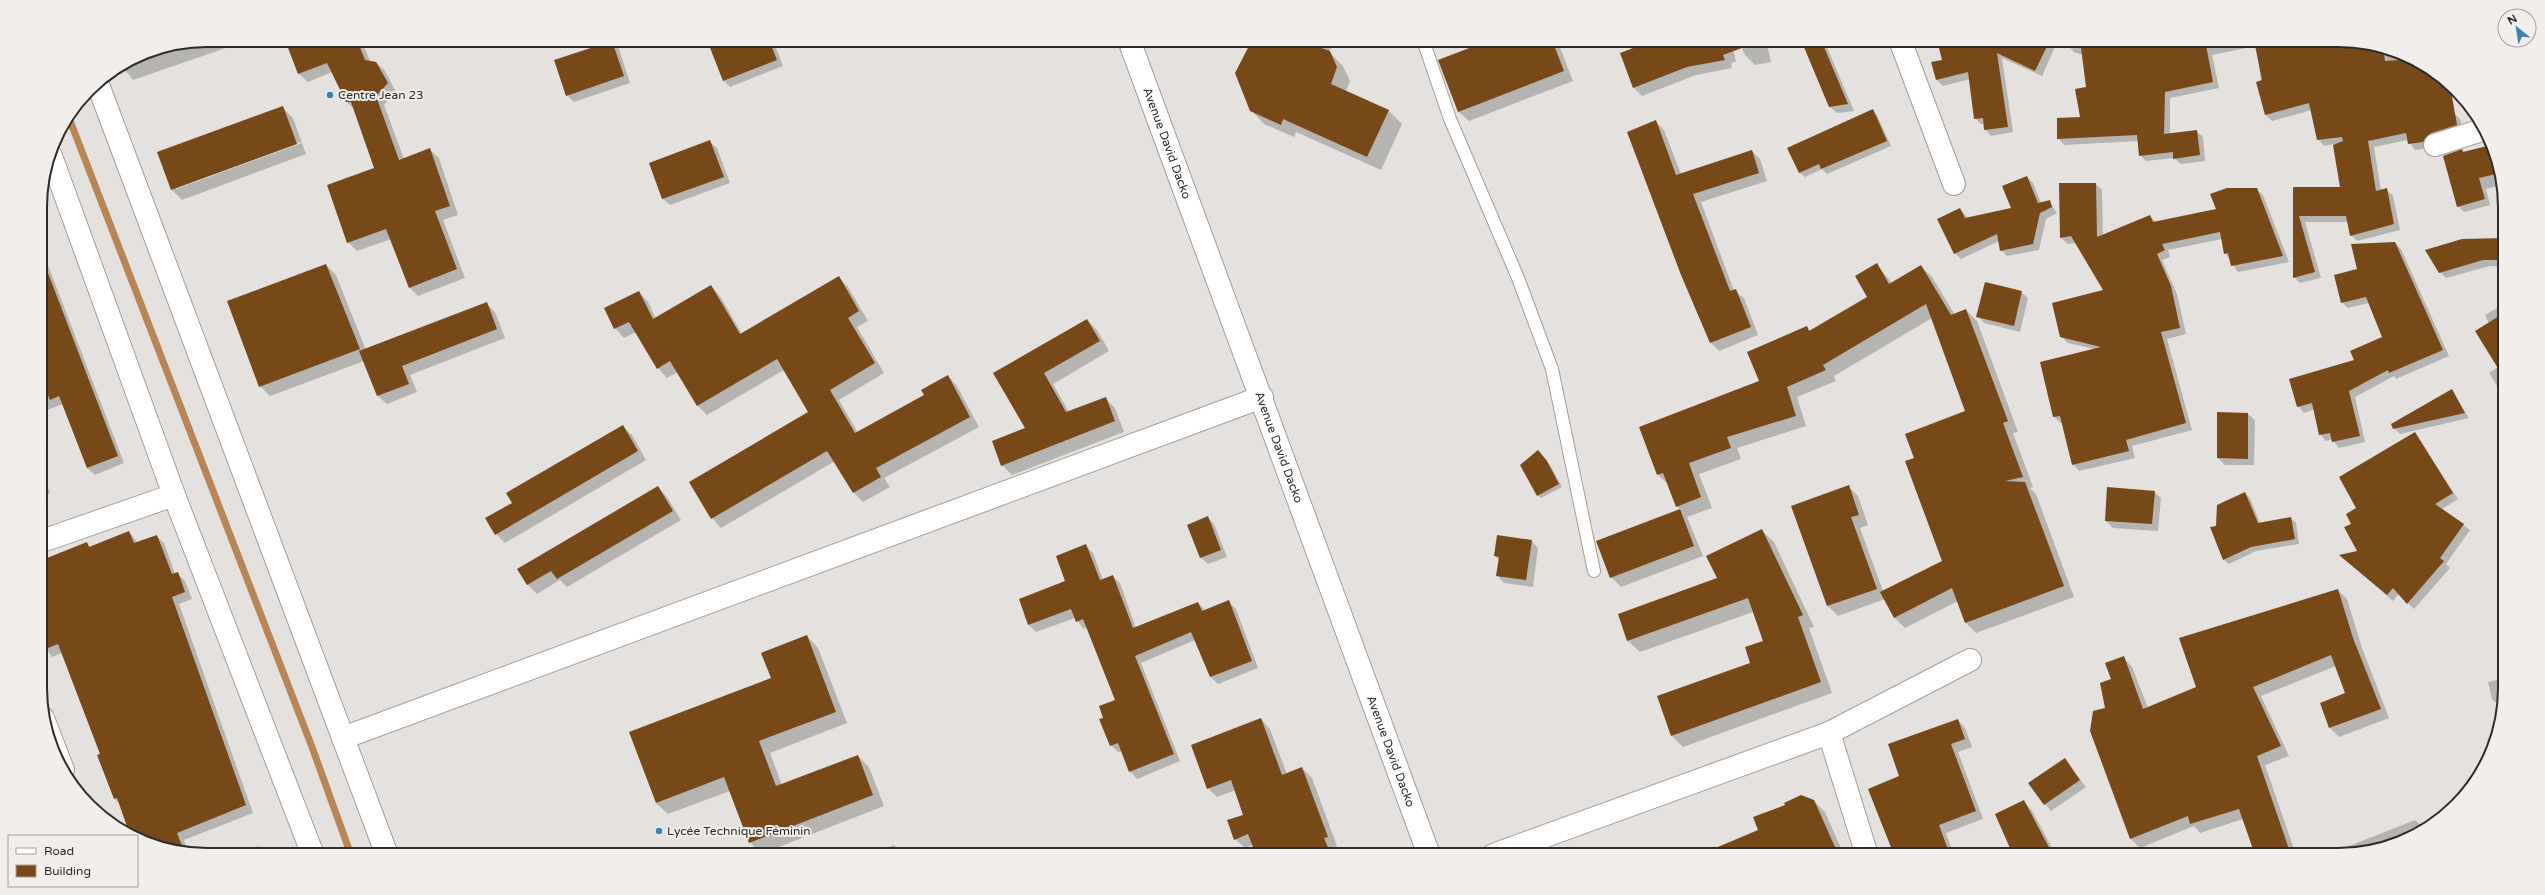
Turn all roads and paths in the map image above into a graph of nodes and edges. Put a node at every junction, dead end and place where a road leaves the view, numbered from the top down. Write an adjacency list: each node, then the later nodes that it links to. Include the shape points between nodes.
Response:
1 (1132, 47): 9 (street, Avenue David Dacko)
2 (1425, 47): 12 (lane, via 1450,119 1518,278 1552,369)
3 (1903, 47): 8 (street)
4 (99, 90): 15 (street)
5 (2479, 131): 6 (street)
6 (2435, 145)
7 (53, 163): 10 (street)
8 (1954, 184)
9 (1262, 397): 15 (street); 18 (street, Avenue David Dacko)
10 (174, 495): 11 (street); 16 (street)
11 (47, 539)
12 (1594, 571)
13 (1970, 660): 14 (street)
14 (1829, 733): 19 (street); 20 (street)
15 (343, 738): 17 (street)
16 (310, 848)
17 (384, 848)
18 (1426, 848)
19 (1512, 848)
20 (1865, 848)

